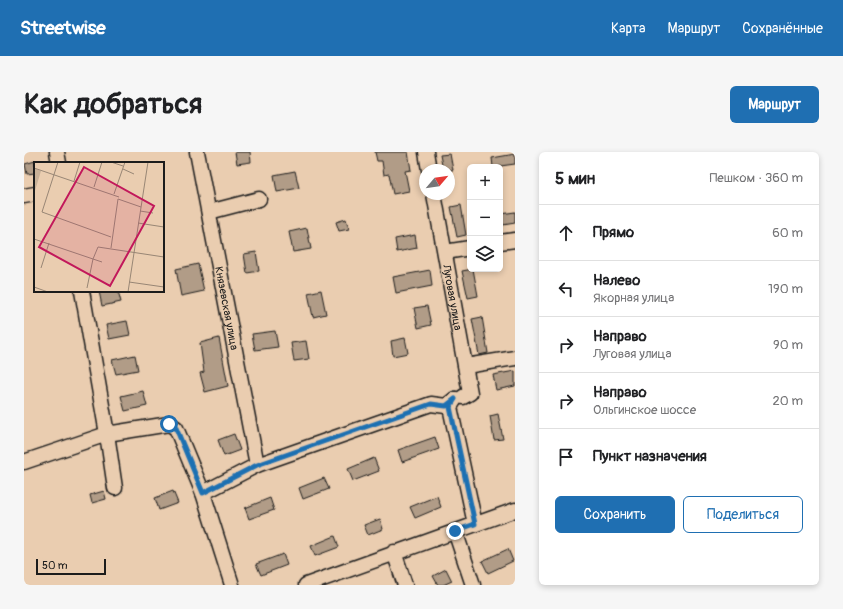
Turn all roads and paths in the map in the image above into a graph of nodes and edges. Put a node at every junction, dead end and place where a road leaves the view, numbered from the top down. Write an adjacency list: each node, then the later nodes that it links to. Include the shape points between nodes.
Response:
1 (57, 152): 4 (street)
2 (197, 152): 10 (street, Князевская улица)
3 (426, 152): 5 (street)
4 (60, 162)
5 (428, 164)
6 (34, 194): 7 (street)
7 (24, 196)
8 (259, 199): 10 (street)
9 (435, 200): 14 (street, Луговая улица)
10 (210, 212): 21 (street, Князевская улица)
11 (515, 240): 12 (street)
12 (503, 242)
13 (467, 248): 14 (street)
14 (445, 252): 17 (street, Луговая улица)
15 (82, 292): 19 (street)
16 (515, 358): 17 (street)
17 (466, 366): 18 (street, Луговая улица, via 470,393)
18 (459, 398): 21 (street, via 446,406 431,404); 25 (street, Луговая улица, via 450,407)
19 (107, 434): 20 (street); 22 (street); 23 (street, via 169,424 176,428)
20 (24, 462)
21 (257, 465): 23 (street)
22 (115, 488)
23 (203, 493): 28 (street)
24 (515, 510): 25 (street)
25 (475, 524): 26 (street)
26 (455, 531): 27 (street); 31 (street)
27 (394, 552): 29 (street); 30 (street)
28 (232, 585)
29 (306, 585)
30 (405, 585)
31 (473, 585)

